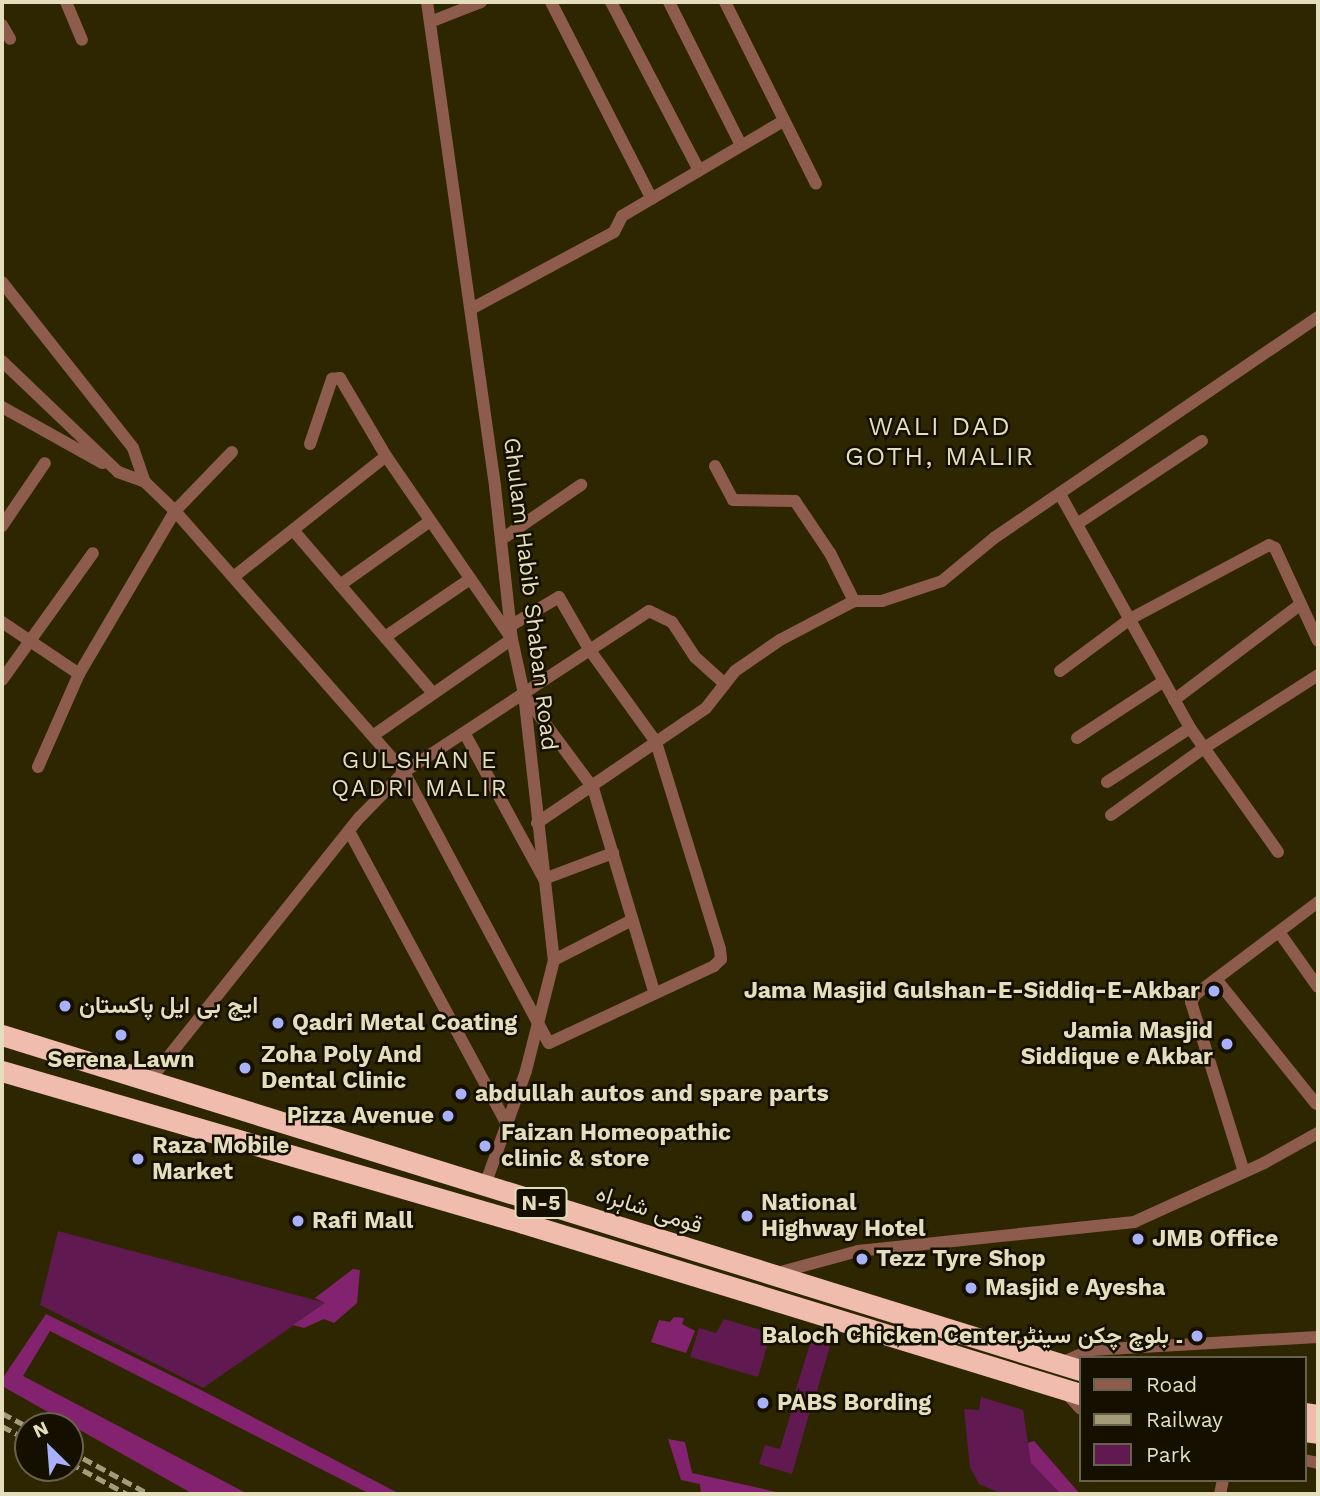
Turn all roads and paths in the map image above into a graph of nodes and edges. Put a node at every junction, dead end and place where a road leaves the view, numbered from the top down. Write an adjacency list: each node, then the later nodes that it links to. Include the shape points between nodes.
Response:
1 (65, 2): 11 (street)
2 (427, 2): 8 (street, Ghulam Habib Shaban Road)
3 (481, 2): 8 (street)
4 (551, 2): 16 (street)
5 (611, 2): 14 (street)
6 (669, 2): 13 (street)
7 (725, 2): 12 (street)
8 (430, 22): 18 (street, Ghulam Habib Shaban Road)
9 (2, 25): 10 (street)
10 (10, 39)
11 (82, 40)
12 (783, 121): 13 (street); 15 (street)
13 (741, 145): 14 (street)
14 (699, 170): 16 (street)
15 (817, 184)
16 (652, 199): 18 (street, via 622,216 614,232)
17 (2, 282): 29 (street, via 133,448)
18 (471, 309): 37 (street, Ghulam Habib Shaban Road)
19 (1318, 317): 31 (street)
20 (2, 361): 28 (street)
21 (2, 407): 28 (street)
22 (1202, 441): 34 (street)
23 (310, 444): 25 (street, via 335,376)
24 (232, 453): 32 (street)
25 (386, 456): 33 (street); 36 (street)
26 (44, 463): 35 (street)
27 (715, 466): 42 (street, via 733,500 795,501 830,553)
28 (118, 472): 29 (street)
29 (145, 482): 32 (street)
30 (581, 485): 37 (street)
31 (1061, 496): 34 (street); 42 (street, via 994,538 942,581 882,601)
32 (175, 511): 39 (street); 52 (street)
33 (430, 521): 40 (street); 41 (street)
34 (1077, 524): 44 (street)
35 (2, 526)
36 (293, 530): 39 (street); 41 (street)
37 (502, 539): 46 (street, Ghulam Habib Shaban Road)
38 (93, 553): 48 (street)
39 (236, 575): 61 (street)
40 (470, 579): 46 (street); 47 (street)
41 (340, 585): 47 (street)
42 (854, 601): 56 (street, via 779,640)
43 (1301, 604): 44 (street, via 1275,548 1269,545); 49 (street); 59 (street)
44 (1130, 619): 51 (street); 55 (street)
45 (2, 622): 48 (street)
46 (511, 632): 50 (street, via 559,597); 57 (street); 58 (street, Ghulam Habib Shaban Road)
47 (385, 637): 57 (street)
48 (28, 641): 52 (street); 54 (street)
49 (1318, 641)
50 (589, 649): 56 (street, via 649,611 671,622 695,657); 58 (street); 64 (street)
51 (1060, 670)
52 (79, 674): 66 (street)
53 (1318, 675): 65 (street)
54 (2, 680)
55 (1164, 681): 59 (street); 63 (street)
56 (723, 682): 64 (street, via 706,708)
57 (431, 691): 61 (street)
58 (524, 694): 62 (street); 69 (street); 71 (street, Ghulam Habib Shaban Road)
59 (1174, 700): 60 (street)
60 (1190, 728): 65 (street); 68 (street)
61 (374, 734): 67 (street)
62 (465, 734): 67 (street); 75 (street)
63 (1077, 738)
64 (656, 742): 69 (street); 82 (street, via 721,959)
65 (1204, 748): 70 (street); 73 (street)
66 (38, 766)
67 (404, 772): 72 (street); 83 (street)
68 (1107, 782)
69 (593, 788): 71 (street); 74 (street)
70 (1111, 815)
71 (537, 823): 75 (street, Ghulam Habib Shaban Road)
72 (349, 831): 86 (street); 88 (street)
73 (1278, 852)
74 (612, 853): 75 (street); 77 (street)
75 (544, 879): 79 (street, Ghulam Habib Shaban Road)
76 (1318, 902): 78 (street)
77 (632, 920): 79 (street); 82 (street)
78 (1279, 932): 80 (street); 81 (street)
79 (554, 960): 83 (street, Ghulam Habib Shaban Road)
80 (1216, 979): 87 (street); 90 (street, via 1192,1002)
81 (1318, 987)
82 (654, 991): 83 (street, via 550,1043)
83 (538, 1023): 88 (street, Ghulam Habib Shaban Road)
84 (2, 1035): 86 (highway, قومی شاہراہ / N-5)
85 (2, 1071): 94 (highway, N-5, via 488,1212)
86 (149, 1081): 91 (highway, قومی شاہراہ / N-5)
87 (1316, 1104)
88 (508, 1126): 91 (street, Ghulam Habib Shaban Road)
89 (1318, 1133): 90 (street)
90 (1244, 1172): 93 (street, via 1134,1222 858,1251)
91 (485, 1185): 92 (highway, قومی شاہراہ / N-5)
92 (716, 1259): 93 (highway, قومی شاہراہ / N-5); 94 (highway)
93 (767, 1276): 96 (highway, قومی شاہراہ / N-5)
94 (712, 1284): 98 (highway, N-5)
95 (1318, 1337): 96 (street, via 1091,1350)
96 (1059, 1364): 97 (highway, قومی شاہراہ / N-5)
97 (1078, 1369)
98 (1072, 1392)

